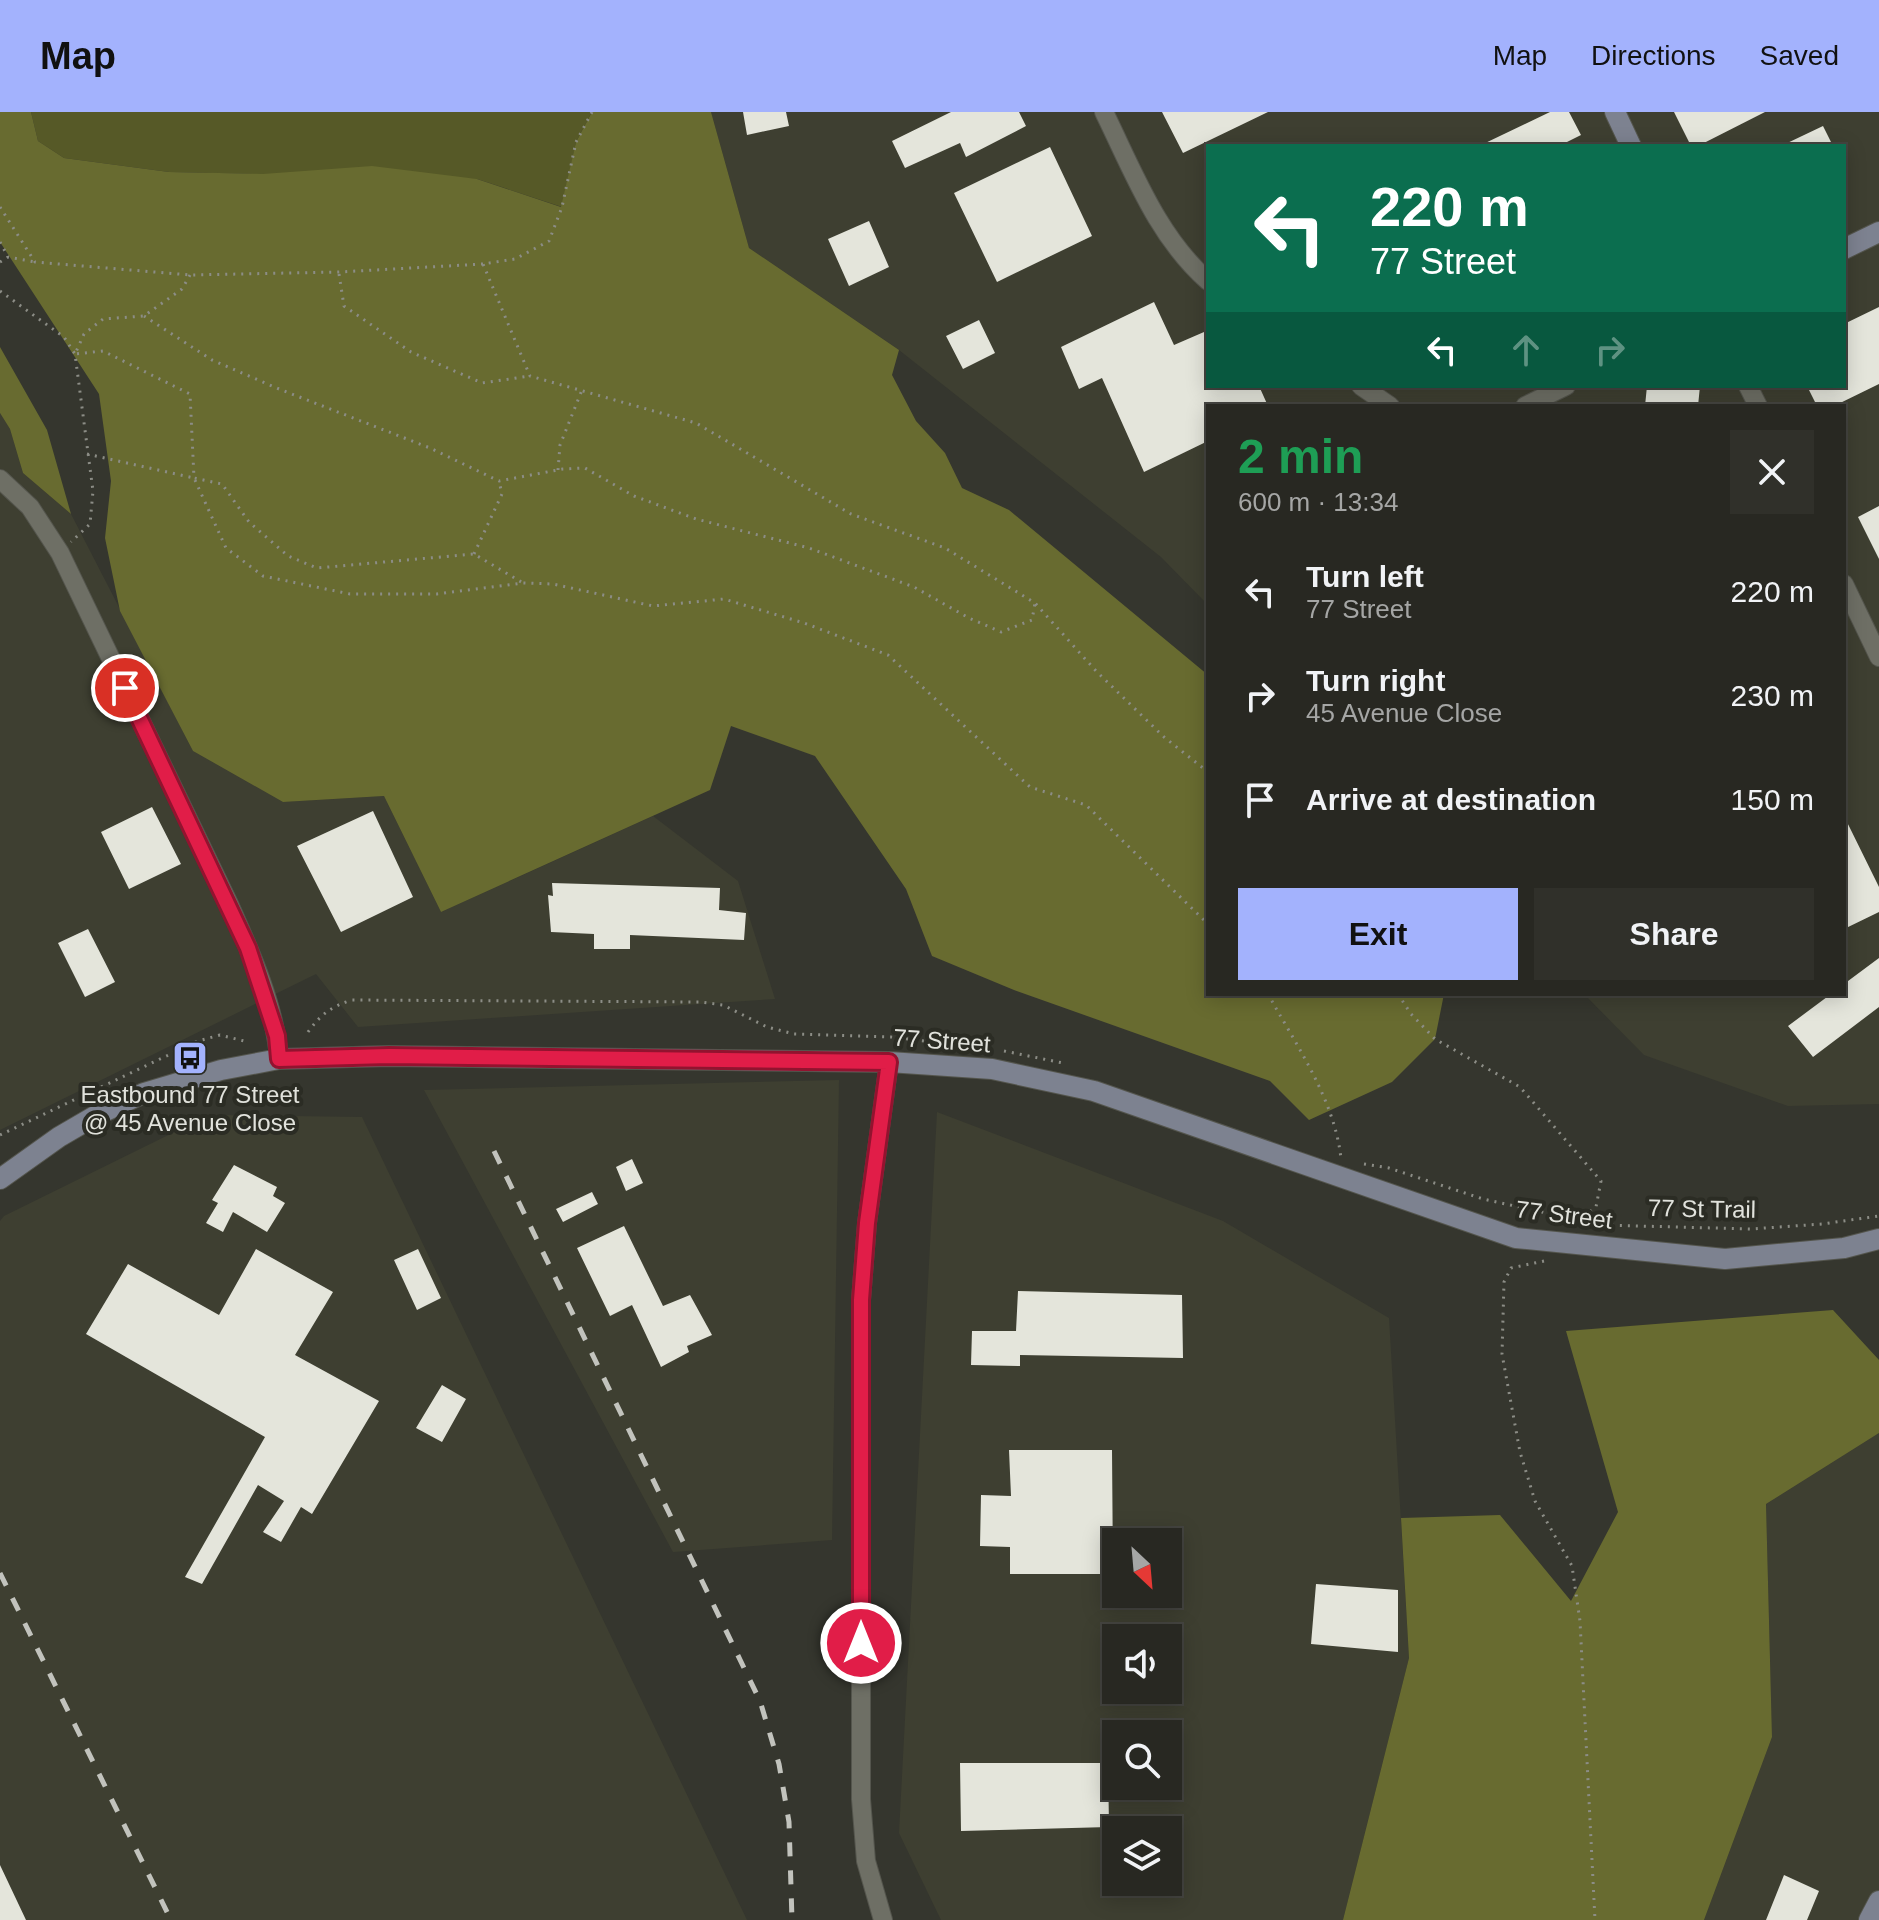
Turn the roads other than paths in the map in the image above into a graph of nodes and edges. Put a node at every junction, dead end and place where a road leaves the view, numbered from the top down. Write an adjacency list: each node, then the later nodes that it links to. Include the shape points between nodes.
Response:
1 (1104, 112): 6 (street, via 1162,227)
2 (1615, 112): 3 (main road)
3 (1630, 144)
4 (1879, 232): 5 (main road)
5 (1846, 248)
6 (1206, 279)
7 (1364, 388): 9 (street)
8 (1562, 388): 10 (street)
9 (1387, 404)
10 (1529, 404)
11 (0, 479): 14 (street, via 30,507 60,553 248,948 277,1036)
12 (1846, 588): 13 (street)
13 (1879, 657)
14 (279, 1059): 15 (main road, 77 Street); 16 (main road, 77 Street, via 144,1093 59,1137)
15 (889, 1062): 17 (main road, 77 Street, via 992,1069 1094,1091 1342,1171 1516,1238 1725,1259 1844,1248); 19 (street, via 861,1300 861,1799 866,1861)
16 (0, 1179)
17 (1879, 1239)
18 (1879, 1901): 20 (main road)
19 (883, 1920)
20 (1869, 1920)

